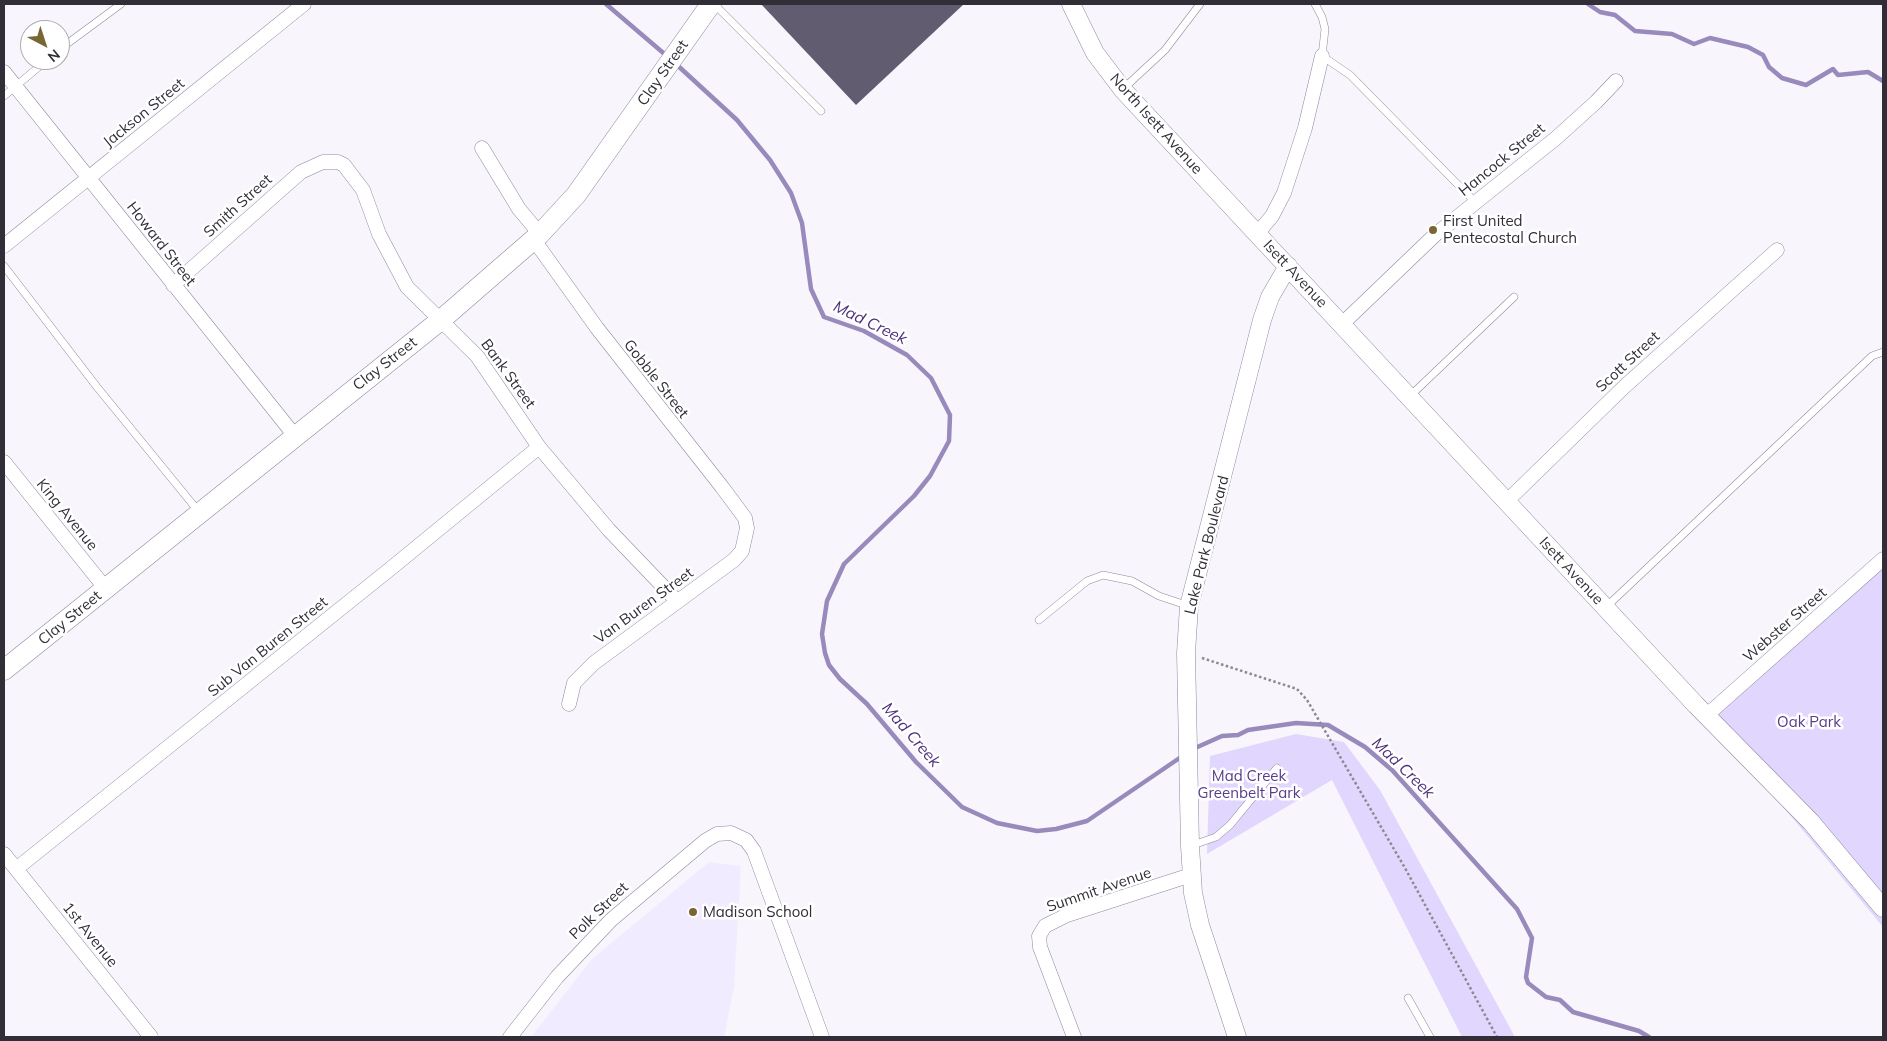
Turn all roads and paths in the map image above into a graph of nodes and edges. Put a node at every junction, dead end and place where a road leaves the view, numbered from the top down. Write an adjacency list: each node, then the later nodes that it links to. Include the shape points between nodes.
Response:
1 (121, 4): 7 (lane)
2 (304, 4): 18 (street, Jackson Street)
3 (712, 4): 15 (lane); 21 (main road, Clay Street, via 576,195)
4 (1071, 4): 13 (street, North Isett Avenue, via 1095,53)
5 (1200, 4): 13 (lane, via 1165,50)
6 (1315, 4): 8 (lane, via 1325,29)
7 (70, 42)
8 (1322, 56): 19 (lane, via 1350,75); 20 (street, via 1305,128 1284,193 1272,216)
9 (35, 70): 12 (lane)
10 (4, 72): 12 (street, Howard Street)
11 (1616, 81): 19 (street, Hancock Street, via 1555,138)
12 (16, 86): 14 (lane); 18 (street, Howard Street)
13 (1122, 90): 20 (street, North Isett Avenue)
14 (4, 96)
15 (820, 111)
16 (482, 148): 21 (street, Gobble Street)
17 (331, 161): 26 (street, Smith Street, via 301,172); 28 (street, Bank Street, via 344,165 363,190 379,234 407,287)
18 (88, 178): 22 (street, Jackson Street); 26 (street, Howard Street)
19 (1475, 202): 29 (street, Hancock Street, via 1436,234)
20 (1257, 234): 25 (street, Isett Avenue)
21 (537, 237): 28 (main road, Clay Street); 37 (street, Gobble Street, via 597,328 745,518)
22 (4, 246)
23 (1777, 250): 35 (street, Scott Street, via 1631,381)
24 (4, 266): 36 (lane)
25 (1288, 266): 29 (street, Isett Avenue); 41 (street, Lake Park Boulevard, via 1270,297 1262,320)
26 (173, 285): 32 (street, Howard Street)
27 (1514, 297): 31 (lane)
28 (442, 319): 32 (main road, Clay Street); 33 (street, Bank Street, via 477,356)
29 (1341, 325): 31 (street, Isett Avenue)
30 (1883, 352): 42 (lane, via 1872,356)
31 (1408, 397): 35 (street, Isett Avenue)
32 (295, 436): 36 (main road, Clay Street)
33 (539, 447): 40 (street, Bank Street, via 609,530); 51 (street, Sub Van Buren Street)
34 (4, 462): 39 (street, King Avenue)
35 (1506, 502): 42 (street, Isett Avenue)
36 (200, 513): 39 (main road, Clay Street)
37 (746, 538): 40 (street, Van Buren Street, via 742,551 734,560)
38 (1883, 559): 47 (street, Webster Street)
39 (106, 589): 45 (main road, Clay Street)
40 (677, 601): 46 (street, Van Buren Street, via 581,675 574,683)
41 (1189, 606): 43 (lane, via 1159,596 1132,581 1103,575 1087,581); 44 (street, Lake Park Boulevard)
42 (1605, 608): 47 (street, Isett Avenue)
43 (1039, 620)
44 (1186, 653): 49 (street, Lake Park Boulevard); 61 (path, via 1297,689 1307,700 1405,868)
45 (8, 664)
46 (569, 704)
47 (1707, 715): 53 (street, Isett Avenue, via 1811,822)
48 (1277, 768): 49 (lane, via 1230,825 1216,837)
49 (1190, 846): 52 (street, Lake Park Boulevard)
50 (4, 854): 51 (street, 1st Avenue)
51 (16, 869): 55 (street, 1st Avenue)
52 (1191, 875): 58 (street, Summit Avenue, via 1067,915 1045,926 1039,936 1040,947); 59 (street, Lake Park Boulevard, via 1200,925)
53 (1883, 908)
54 (1408, 998): 60 (lane)
55 (151, 1037)
56 (510, 1037): 57 (street, Polk Street, via 557,977 611,920 705,841 717,834 731,833 746,840 754,851)
57 (822, 1037)
58 (1074, 1037)
59 (1237, 1037)
60 (1430, 1037)
61 (1497, 1037)

